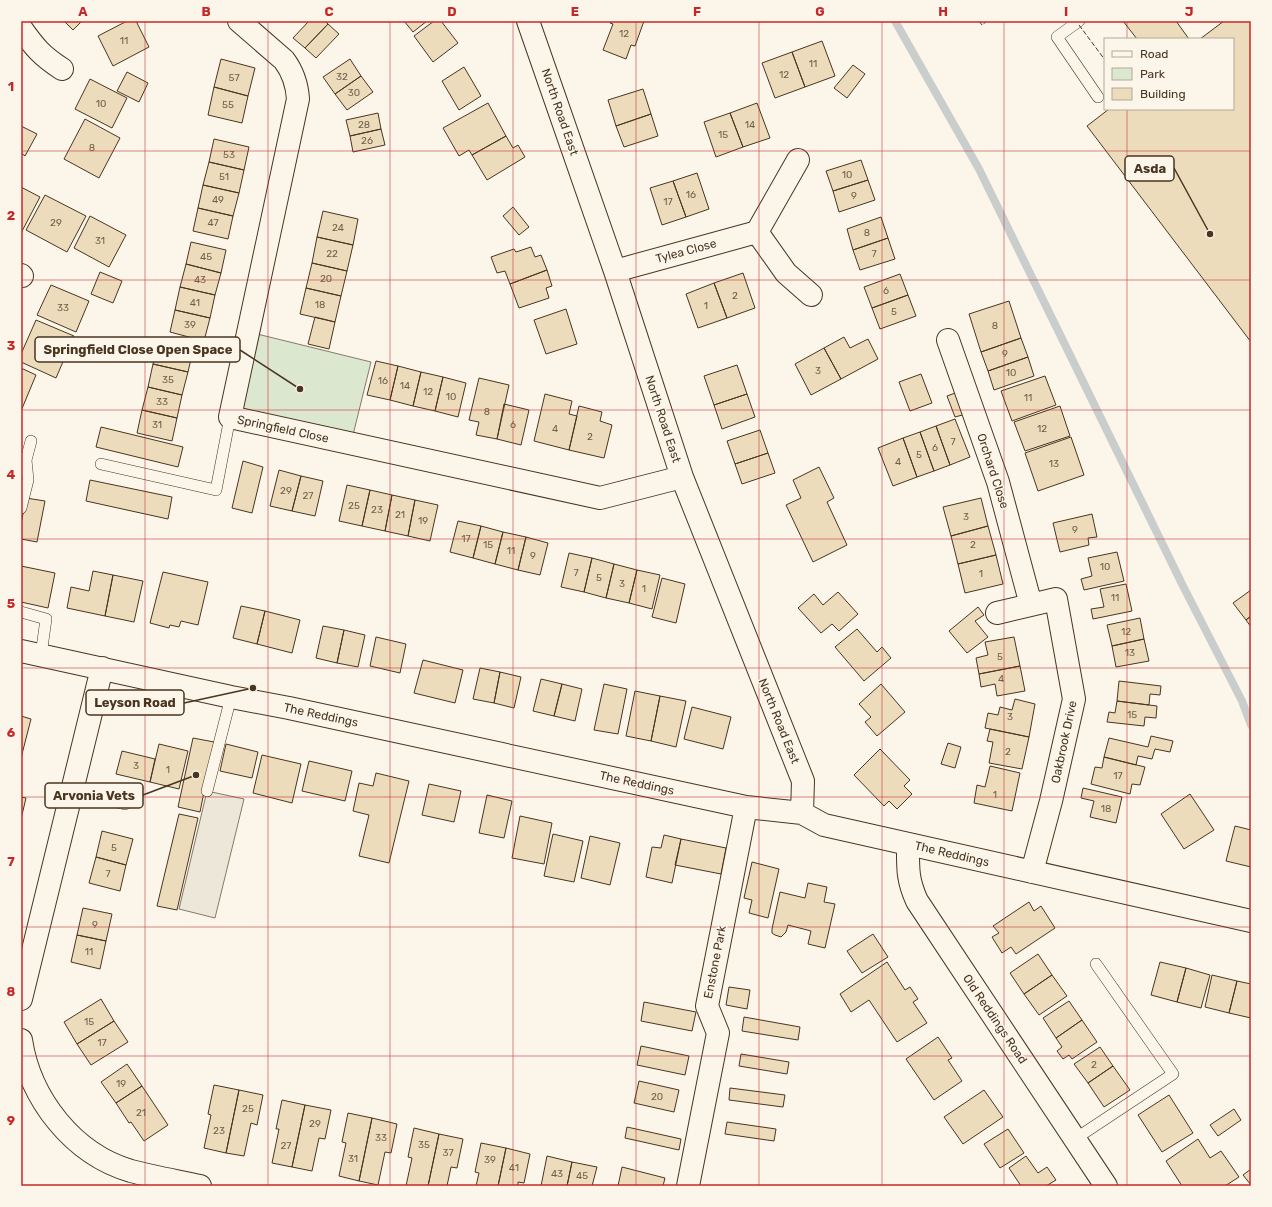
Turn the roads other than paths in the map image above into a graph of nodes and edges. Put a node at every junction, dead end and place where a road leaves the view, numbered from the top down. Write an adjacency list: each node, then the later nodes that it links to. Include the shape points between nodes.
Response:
1 (239, 21): 12 (street, Springfield Close, via 284,60 294,75 298,98)
2 (1078, 21): 6 (lane, via 1057,37)
3 (529, 22): 9 (street, North Road East)
4 (21, 28): 5 (street, via 32,45)
5 (62, 69)
6 (1098, 97)
7 (798, 160): 8 (street)
8 (757, 232): 9 (street, Tylea Close); 10 (street, via 786,273)
9 (615, 270): 15 (street, North Road East)
10 (811, 295)
11 (948, 340): 17 (street, Orchard Close, via 998,482)
12 (230, 417): 14 (lane, via 216,490); 15 (street, Springfield Close, via 600,498)
13 (31, 441): 16 (lane, via 26,460 28,480)
14 (101, 464)
15 (682, 477): 27 (street, North Road East, via 803,781)
16 (21, 508)
17 (1031, 605): 19 (street, Oakbrook Drive); 29 (street, Oakbrook Drive, via 1056,599 1074,699)
18 (21, 612): 20 (lane, via 46,619)
19 (997, 613)
20 (31, 653): 21 (street, The Reddings)
21 (102, 668): 22 (street, The Reddings); 23 (street)
22 (231, 697): 24 (lane); 26 (street, The Reddings)
23 (71, 791): 25 (lane); 32 (street)
24 (207, 791)
25 (125, 804)
26 (746, 807): 27 (street, The Reddings); 36 (street, Enstone Park, via 707,1006 718,1033)
27 (802, 813): 28 (street, The Reddings, via 824,825)
28 (908, 844): 29 (street, The Reddings); 34 (street, Old Reddings Road, via 910,886 917,901)
29 (1032, 872): 30 (street, The Reddings)
30 (1251, 921)
31 (1096, 964): 34 (lane, via 1174,1074)
32 (21, 1000)
33 (21, 1040): 35 (street, via 30,1075 40,1097 73,1138 108,1161 131,1170)
34 (1075, 1139): 37 (street, Old Reddings Road)
35 (200, 1186)
36 (688, 1186)
37 (1106, 1186)

